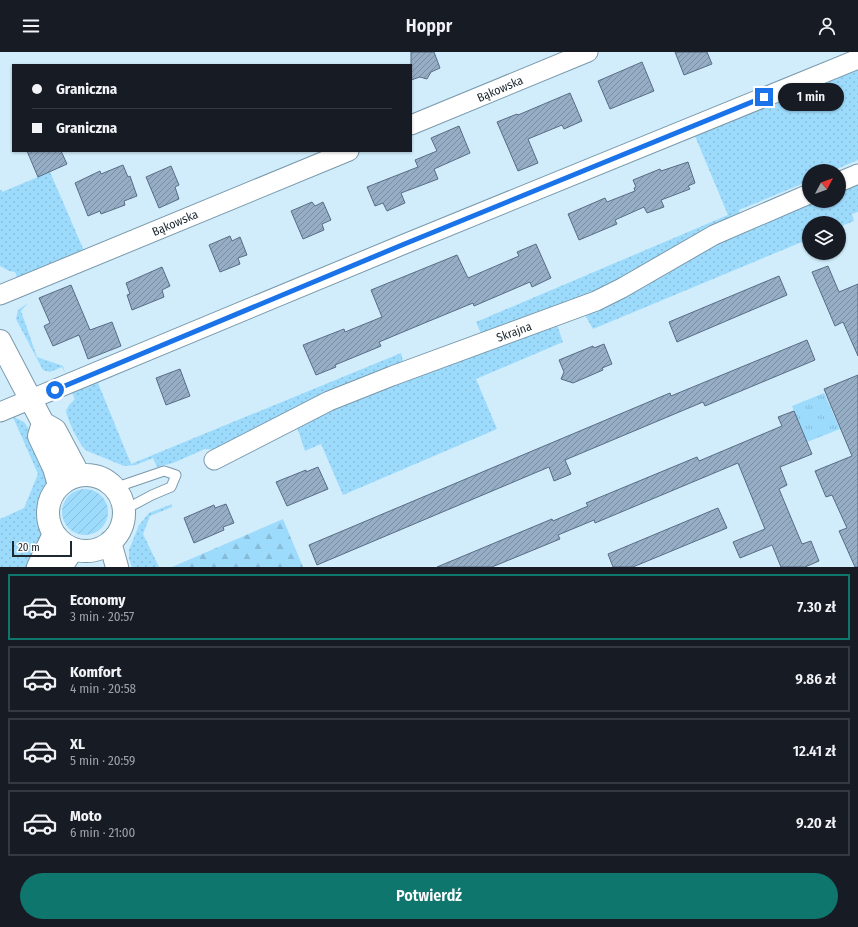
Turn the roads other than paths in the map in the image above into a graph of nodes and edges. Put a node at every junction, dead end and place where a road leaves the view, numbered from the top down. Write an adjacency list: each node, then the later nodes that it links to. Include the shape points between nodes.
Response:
1 (588, 52): 3 (street, Bąkowska)
2 (858, 59): 10 (street)
3 (412, 126)
4 (348, 152): 8 (street, Bąkowska)
5 (858, 174): 6 (street)
6 (846, 179)
7 (802, 197): 13 (street, Skrajna, via 714,236 596,301 329,401)
8 (0, 295)
9 (0, 341): 10 (street)
10 (30, 400): 11 (street); 12 (street)
11 (0, 412)
12 (43, 424): 14 (street, via 55,430); 15 (street, via 39,436)
13 (214, 460)
14 (79, 475): 15 (street); 16 (street, via 98,476)
15 (59, 485): 18 (street, via 50,498 47,513)
16 (114, 487): 17 (street); 17 (lane, via 164,471 176,475 171,487)
17 (124, 510): 19 (street, via 123,524)
18 (54, 534): 20 (street, via 66,546); 21 (street)
19 (110, 542): 20 (street); 23 (street)
20 (85, 556): 22 (street)
21 (38, 567)
22 (61, 567)
23 (117, 567)

